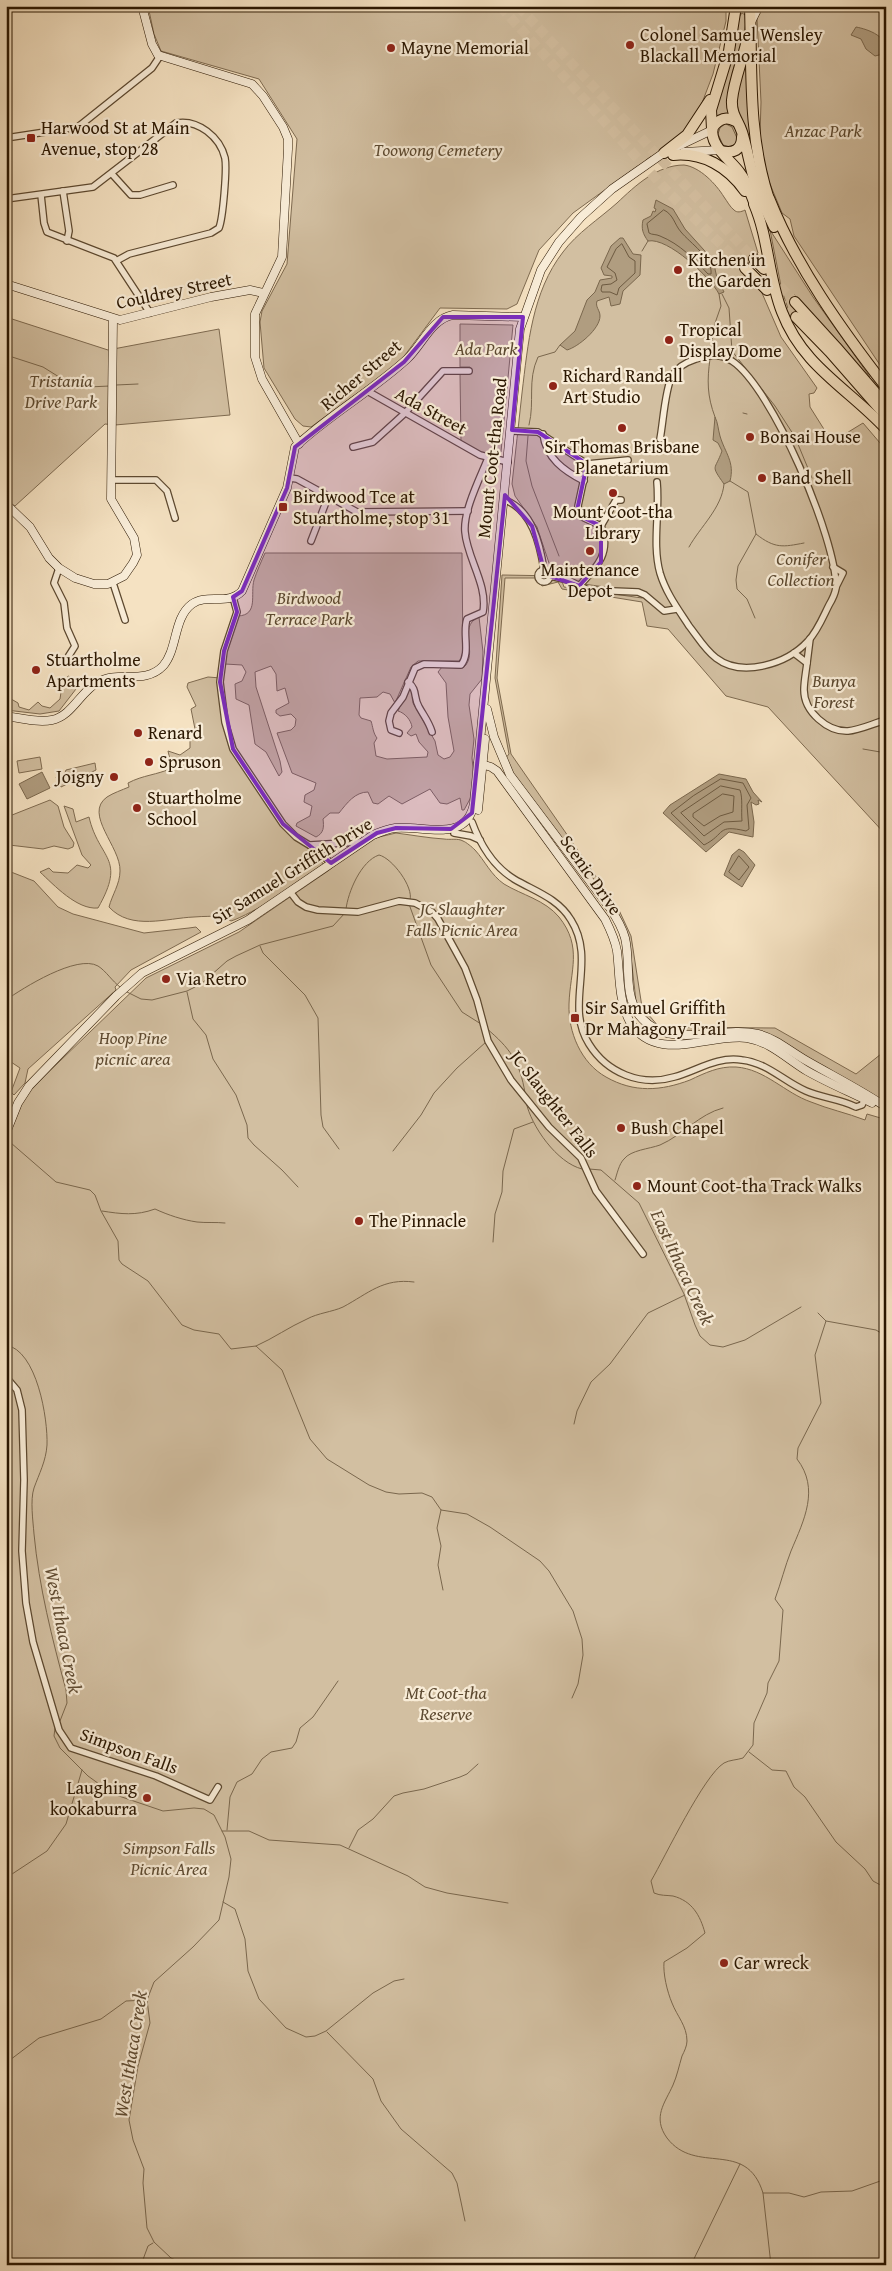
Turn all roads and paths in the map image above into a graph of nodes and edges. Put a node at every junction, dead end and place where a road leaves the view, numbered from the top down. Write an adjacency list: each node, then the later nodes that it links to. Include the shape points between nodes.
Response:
1 (142, 6): 6 (main road, via 152,44)
2 (736, 6): 7 (highway, via 732,40)
3 (750, 6): 5 (highway)
4 (759, 6): 5 (main road)
5 (750, 24): 8 (highway, via 733,94); 19 (highway, via 754,136 761,172)
6 (160, 56): 11 (street, via 155,66 78,128); 27 (main road, via 252,84 285,132 288,149 282,257)
7 (720, 84): 9 (highway, via 711,110); 13 (highway, via 690,131)
8 (735, 121): 9 (highway, via 723,119); 10 (highway)
9 (712, 130): 12 (highway); 13 (main road)
10 (741, 131): 12 (highway, via 742,142 738,149 732,152); 19 (highway)
11 (6, 138)
12 (721, 150): 13 (main road, Mount Coot-tha Road); 19 (highway)
13 (668, 154): 19 (highway, via 692,155 714,163); 30 (main road, Mount Coot-tha Road, via 595,203 570,227 541,270)
14 (112, 174): 15 (street, via 131,195); 16 (street, via 93,187); 22 (street, via 180,122 209,132 225,159 220,224 216,232 129,254)
15 (173, 185)
16 (64, 192): 17 (street); 20 (street, via 69,231)
17 (41, 195): 18 (street); 20 (street, via 44,228)
18 (6, 198)
19 (760, 200): 34 (highway, via 784,242); 39 (highway, via 777,296 795,339 817,367)
20 (67, 241): 22 (street)
21 (754, 259): 24 (highway)
22 (118, 260): 29 (street)
23 (745, 268): 26 (highway)
24 (764, 269)
25 (6, 284): 32 (main road, Couldrey Street)
26 (767, 290)
27 (263, 293): 29 (main road, Couldrey Street, via 250,290); 43 (main road, via 254,320 256,364)
28 (795, 302): 36 (highway)
29 (150, 313): 32 (main road, Couldrey Street, via 124,320)
30 (523, 317): 35 (main road, Richer Street, via 443,317 410,356); 40 (main road, Mount Coot-tha Road)
31 (796, 317): 38 (highway)
32 (113, 319): 50 (main road)
33 (469, 371): 37 (street, via 443,371)
34 (886, 388)
35 (369, 392): 37 (street, Ada Street); 43 (main road, Richer Street)
36 (886, 405)
37 (404, 414): 44 (street, via 373,442); 45 (street, Ada Street)
38 (886, 416)
39 (886, 429)
40 (512, 431): 41 (street); 47 (main road, Mount Coot-tha Road)
41 (543, 434): 48 (street); 51 (street, via 544,447 563,470)
42 (660, 440): 69 (street, via 669,385 677,370 687,362 720,355 743,370 759,389 791,447 822,525 833,567 836,588)
43 (299, 444): 49 (main road, via 293,451)
44 (352, 447)
45 (488, 458): 47 (street, Ada Street); 57 (street)
46 (628, 460): 48 (street)
47 (508, 462): 54 (main road, Mount Coot-tha Road)
48 (587, 464): 51 (street)
49 (290, 478): 53 (street); 66 (main road, via 244,587)
50 (110, 480): 58 (street, via 156,480 167,492); 64 (main road, via 111,499 134,538 136,554 124,576)
51 (584, 481): 59 (street, via 578,506 580,516)
52 (657, 482): 67 (street, via 660,572)
53 (328, 497): 57 (street, via 357,512); 60 (street)
54 (505, 500): 62 (street, via 512,502 532,526 539,542); 74 (main road, Mount Coot-tha Road)
55 (620, 500): 59 (street, via 613,503)
56 (6, 504): 61 (main road, via 30,527 43,550)
57 (468, 511): 73 (street, via 465,533 482,594 483,612 467,619 463,663 419,665)
58 (175, 518)
59 (601, 526): 65 (street, via 604,532 601,562)
60 (311, 541)
61 (59, 568): 64 (main road, via 85,582); 71 (street, via 54,583 64,603 67,628 75,646)
62 (544, 570): 63 (street); 63 (street, via 538,575 540,581 548,582)
63 (550, 576): 65 (street)
64 (113, 582): 68 (street)
65 (579, 586): 67 (street, via 588,590 638,592 664,611)
66 (233, 597): 76 (main road, via 202,600 190,606 182,617 170,655 153,673 138,677 111,677 97,682 65,715 52,720); 87 (street, via 237,612 221,666 225,722 233,749 283,824)
67 (677, 609): 70 (street, via 715,657 739,669 752,668)
68 (125, 620)
69 (810, 639): 70 (street); 72 (street)
70 (794, 653): 72 (street)
71 (68, 657)
72 (807, 663): 77 (street, via 806,701 827,726 838,731 851,730)
73 (408, 682): 78 (street, via 415,690 418,706); 79 (street, via 390,717 391,730)
74 (487, 688): 75 (main road, Mount Coot-tha Road); 80 (main road, Mount Coot-tha Road)
75 (487, 704): 80 (main road, Mount Coot-tha Road); 81 (main road, Scenic Drive, via 489,723)
76 (6, 716)
77 (886, 720)
78 (432, 732)
79 (399, 733)
80 (482, 762): 81 (main road, Scenic Drive, via 489,755 498,757); 82 (main road); 90 (main road, Scenic Drive, via 498,773 605,919 616,945 624,1007 637,1030 652,1042 669,1045 733,1038 757,1040 809,1072)
81 (507, 770): 90 (main road, Scenic Drive, via 620,924 626,940 628,980 634,1005 646,1022 673,1035 728,1032 760,1035)
82 (471, 819): 83 (main road, Sir Samuel Griffith Drive, via 451,829); 84 (main road, via 464,829); 85 (street)
83 (422, 829): 84 (main road); 86 (main road, Sir Samuel Griffith Drive, via 396,828)
84 (454, 834): 85 (street, via 473,836)
85 (481, 841): 90 (street, via 490,858 505,873 558,905 573,923 583,957 578,1009 580,1024 593,1051 612,1069 632,1078 658,1080 718,1061 744,1060 769,1067 804,1090 858,1107)
86 (360, 842): 87 (street, via 318,846); 88 (main road, Sir Samuel Griffith Drive)
87 (304, 843): 88 (street)
88 (331, 863): 89 (main road, Sir Samuel Griffith Drive)
89 (291, 893): 92 (main road, Sir Samuel Griffith Drive, via 241,924 154,966 127,986 29,1086); 93 (street, JC Slaughter Falls, via 298,902 318,910 358,912 394,902 412,903 432,912 465,968 484,1030 511,1080 548,1127 581,1158 596,1191)
90 (863, 1095): 91 (main road)
91 (886, 1108)
92 (6, 1133)
93 (643, 1254)
94 (6, 1376): 95 (street, Simpson Falls, via 17,1390 22,1410 22,1551 26,1603 33,1642 58,1730 71,1748 156,1776 210,1800)
95 (218, 1787)

